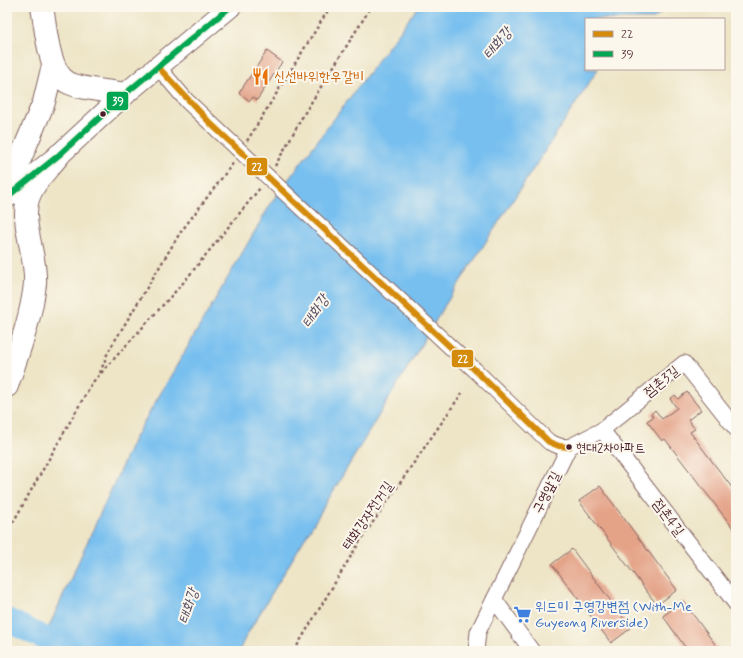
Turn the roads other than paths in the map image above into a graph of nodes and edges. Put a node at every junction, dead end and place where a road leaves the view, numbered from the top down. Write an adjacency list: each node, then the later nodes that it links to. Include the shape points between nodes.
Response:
1 (42, 7): 3 (main road)
2 (230, 7): 4 (main road)
3 (53, 65): 5 (main road, via 67,82); 7 (main road, via 44,102)
4 (158, 67): 5 (main road); 14 (street, bridge, via 239,152 475,370 549,442)
5 (125, 94): 6 (main road)
6 (59, 155): 8 (main road); 10 (main road, via 37,183 27,202 29,237)
7 (7, 190)
8 (7, 197)
9 (7, 205): 10 (main road, via 17,216)
10 (34, 255): 11 (main road, via 35,284 27,324)
11 (7, 386)
12 (736, 429): 13 (street, 점촌3길, via 684,363)
13 (602, 430): 14 (street, 점촌3길); 16 (street, 점촌4길)
14 (569, 447): 15 (street, 구영앞길)
15 (494, 600): 17 (street, 구영앞길, via 478,632); 18 (street)
16 (736, 604)
17 (476, 651)
18 (532, 651)

